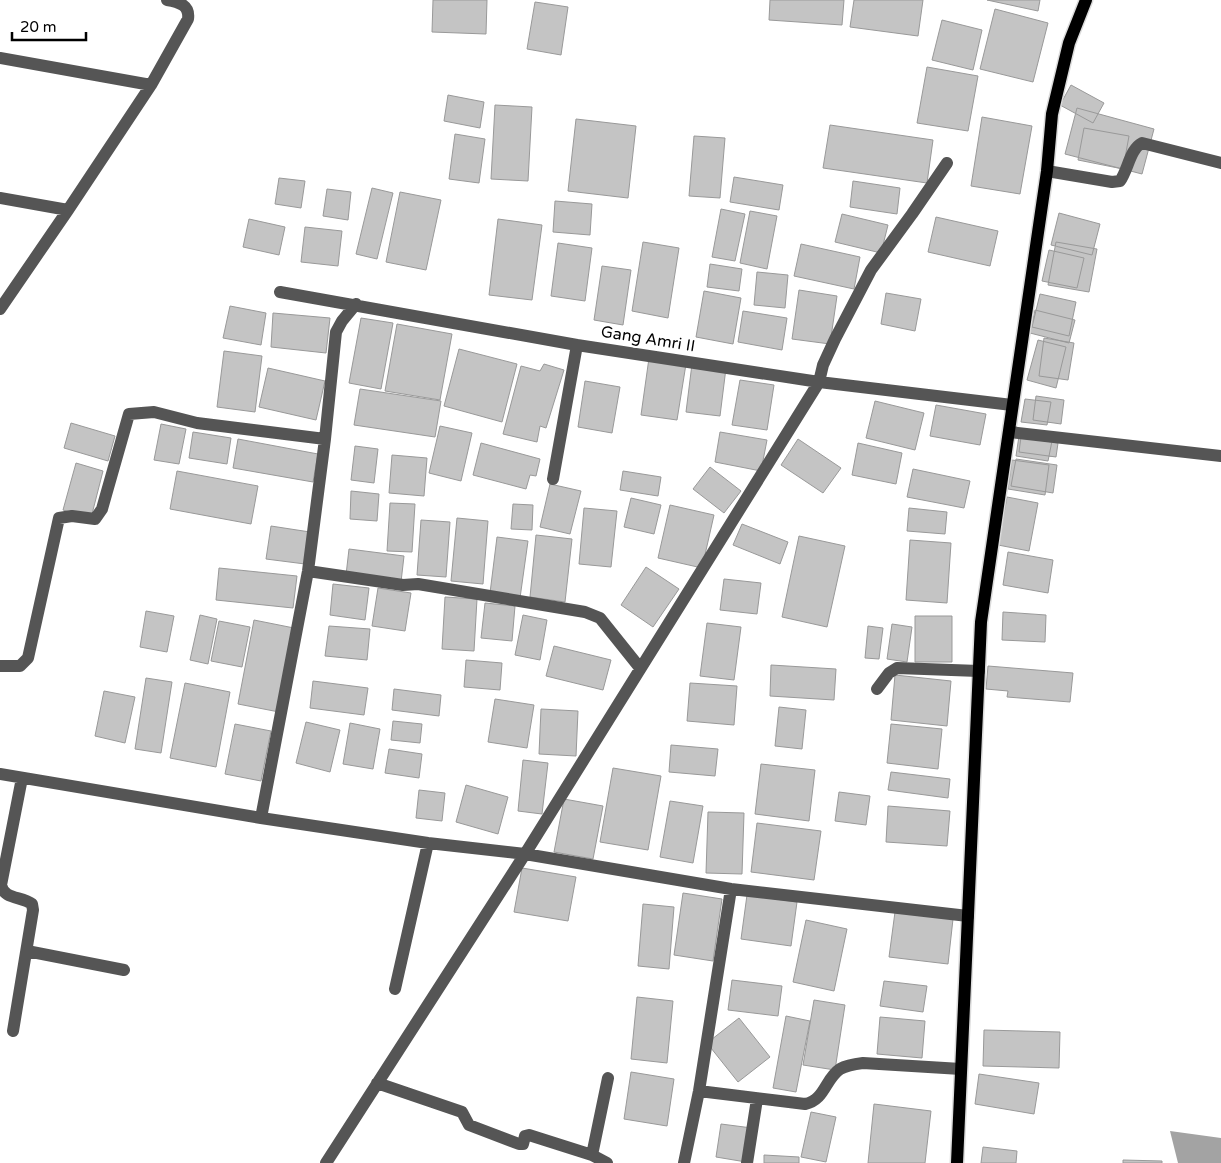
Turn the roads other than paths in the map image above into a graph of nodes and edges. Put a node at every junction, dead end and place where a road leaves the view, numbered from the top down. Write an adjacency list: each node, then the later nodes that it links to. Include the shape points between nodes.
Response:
1 (167, 0): 4 (street, via 186,7 188,20)
2 (1086, 0): 7 (main road, via 1069,43 1054,106)
3 (0, 58): 4 (street)
4 (151, 85): 9 (street)
5 (947, 163): 14 (street, via 871,270 835,339)
6 (1221, 163): 7 (street, via 1142,143 1136,146 1120,181)
7 (1047, 171): 15 (main road)
8 (0, 198): 9 (street)
9 (68, 210): 12 (street)
10 (280, 292): 11 (street, Gang Amri II)
11 (356, 304): 13 (street, Gang Amri II); 17 (street, via 336,332)
12 (0, 310)
13 (577, 345): 14 (street, Gang Amri II); 19 (street)
14 (819, 382): 15 (street, Gang Amri II); 22 (street)
15 (1012, 405): 16 (main road)
16 (1010, 432): 18 (street); 23 (main road, via 981,622)
17 (325, 439): 20 (street); 21 (street, via 197,423 154,412 129,414 102,509 95,519 59,518 28,658 20,666)
18 (1221, 456)
19 (553, 479)
20 (308, 572): 22 (street, via 403,585 418,584 585,612 600,618); 27 (street)
21 (0, 666)
22 (640, 668): 29 (street)
23 (979, 671): 24 (street, via 896,668); 31 (main road)
24 (877, 690)
25 (0, 774): 26 (street)
26 (22, 778): 27 (street); 32 (street, via 1,885 6,895 32,904)
27 (261, 818): 28 (street)
28 (428, 842): 29 (street); 34 (street)
29 (525, 854): 30 (street); 38 (street)
30 (731, 888): 31 (street); 39 (street)
31 (968, 916): 36 (main road)
32 (27, 951): 33 (street); 35 (street)
33 (124, 970)
34 (395, 989)
35 (13, 1031)
36 (961, 1069): 40 (street, via 850,1064 839,1070 813,1102); 46 (main road)
37 (608, 1078): 41 (street)
38 (377, 1083): 41 (street, via 462,1112 469,1125 519,1144 528,1135); 42 (street)
39 (699, 1091): 40 (street); 44 (street)
40 (758, 1099): 45 (street)
41 (592, 1155): 43 (street)
42 (326, 1163)
43 (607, 1163)
44 (684, 1163)
45 (747, 1163)
46 (957, 1163)

